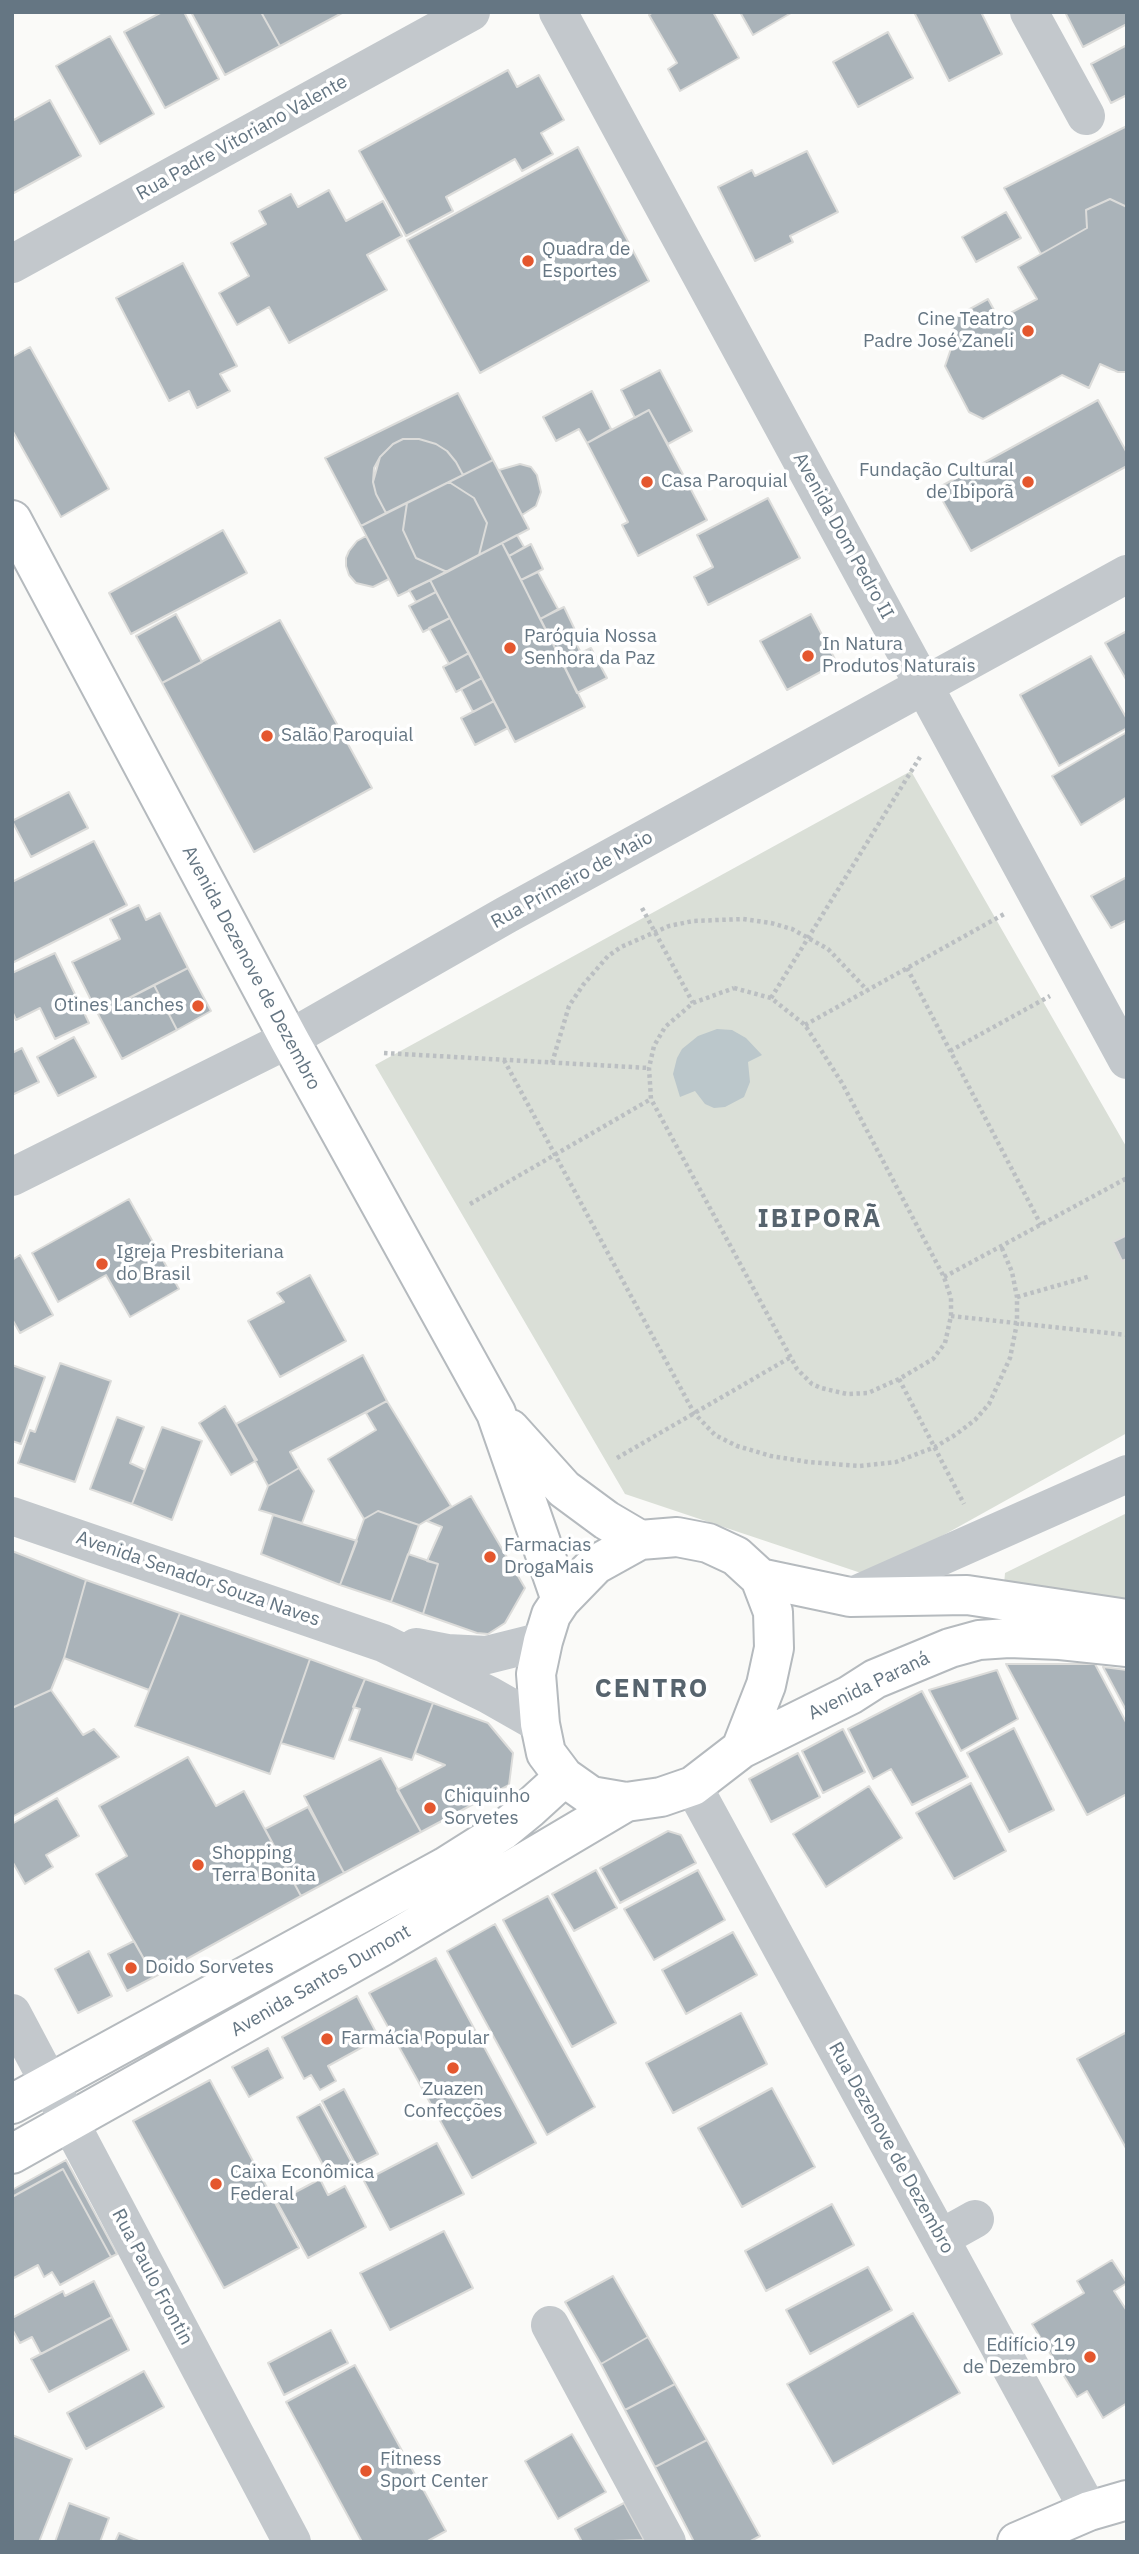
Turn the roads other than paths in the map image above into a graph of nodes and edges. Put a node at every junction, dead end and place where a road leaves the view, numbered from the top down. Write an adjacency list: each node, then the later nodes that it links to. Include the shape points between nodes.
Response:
1 (471, 12): 5 (street, Rua Padre Vitoriano Valente)
2 (558, 12): 8 (street, Avenida Dom Pedro II)
3 (1030, 12): 4 (street)
4 (1086, 116)
5 (12, 264)
6 (12, 520): 10 (main road, Avenida Dezenove de Dezembro)
7 (1127, 574): 8 (street, Rua Primeiro de Maio)
8 (924, 686): 9 (street, Avenida Dom Pedro II); 10 (street, Rua Primeiro de Maio)
9 (1113, 1006): 11 (street, Avenida Dom Pedro II)
10 (289, 1039): 12 (street, Rua Primeiro de Maio); 13 (main road, Avenida Dezenove de Dezembro)
11 (1127, 1060)
12 (12, 1177)
13 (496, 1413): 16 (main road, Avenida Dezenove de Dezembro, via 564,1489); 19 (main road, Avenida Dezenove de Dezembro)
14 (1127, 1474): 18 (street)
15 (12, 1516): 22 (street, Avenida Senador Souza Naves)
16 (639, 1540): 17 (main road, via 677,1537 708,1543 736,1556); 19 (main road, via 595,1565)
17 (760, 1578): 18 (main road); 25 (main road, via 773,1612 774,1648 766,1685)
18 (850, 1597): 20 (main road, via 967,1595)
19 (561, 1600): 21 (main road)
20 (1127, 1619)
21 (542, 1641): 22 (street, via 487,1656); 24 (main road, via 536,1674)
22 (383, 1643): 24 (street)
23 (1127, 1647): 25 (main road, Avenida Paraná, via 1060,1640 979,1640 875,1679)
24 (540, 1724): 26 (main road, via 546,1753)
25 (741, 1749): 27 (main road, Avenida Paraná)
26 (564, 1777): 28 (main road, via 591,1796); 30 (main road, Avenida Santos Dumont, via 502,1830 445,1867)
27 (693, 1786): 28 (main road, Avenida Paraná); 35 (street, Rua Dezenove de Dezembro)
28 (626, 1802): 32 (main road, Avenida Santos Dumont)
29 (12, 2013): 30 (street, Rua Paulo Frontin)
30 (50, 2084): 31 (main road, Avenida Santos Dumont); 32 (street, Rua Paulo Frontin)
31 (12, 2105)
32 (70, 2122): 33 (main road, Avenida Santos Dumont); 39 (street, Rua Paulo Frontin)
33 (12, 2154)
34 (975, 2219): 35 (street)
35 (941, 2238): 38 (street, Rua Dezenove de Dezembro)
36 (550, 2325): 40 (street)
37 (1127, 2500): 38 (main road)
38 (1089, 2511): 41 (main road)
39 (292, 2542)
40 (667, 2542)
41 (1017, 2542)

